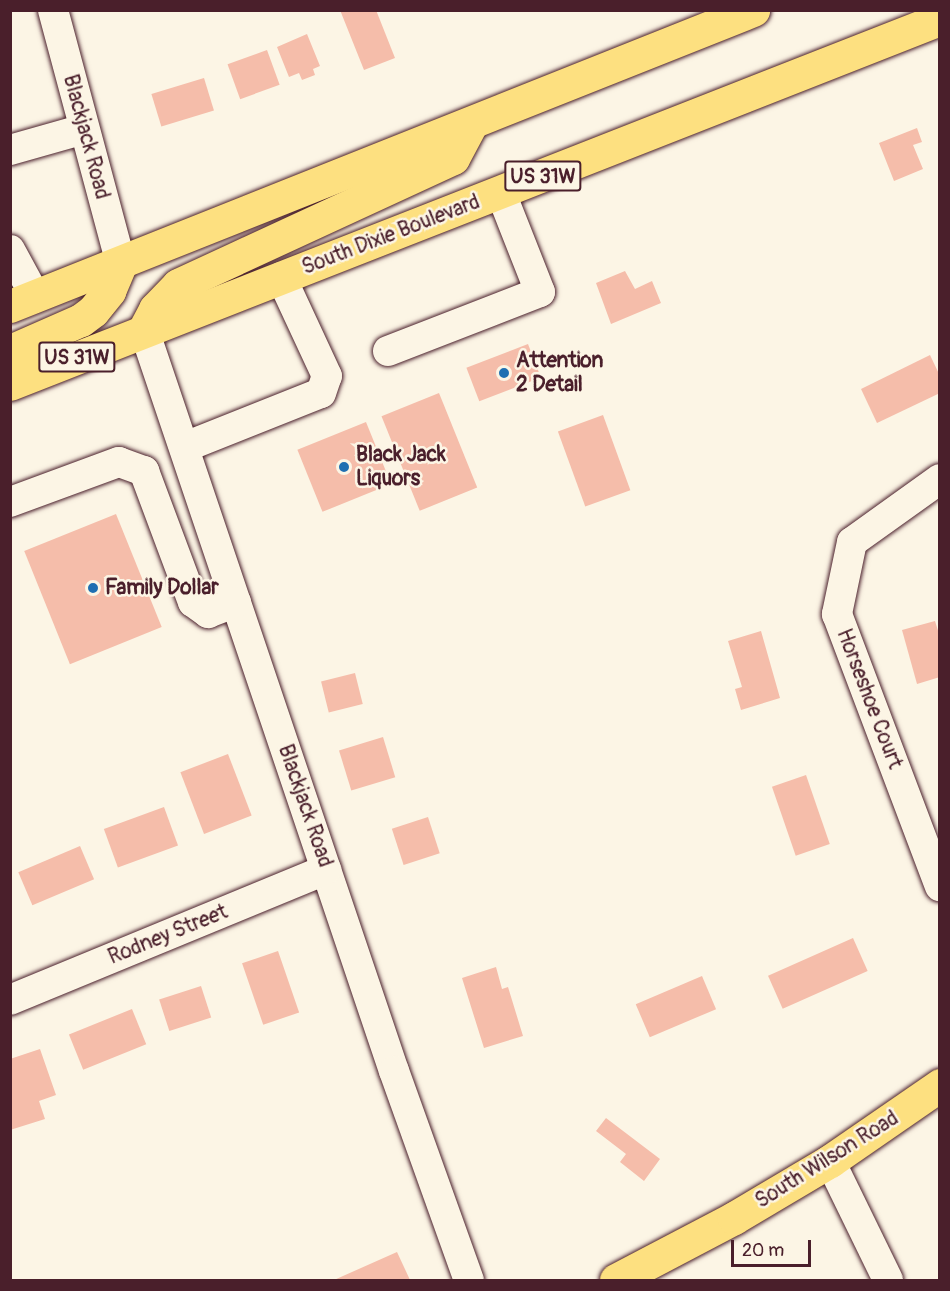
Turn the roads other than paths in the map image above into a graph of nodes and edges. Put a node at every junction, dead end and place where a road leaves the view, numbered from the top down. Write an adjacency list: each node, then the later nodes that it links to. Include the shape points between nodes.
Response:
1 (54, 10): 5 (street, Blackjack Road)
2 (753, 10): 4 (main road)
3 (939, 19): 7 (main road, South Dixie Boulevard / US 31W)
4 (470, 126): 9 (main road); 12 (main road, via 453,158 178,285 154,309)
5 (84, 129): 6 (street); 9 (street, Blackjack Road)
6 (10, 150)
7 (501, 193): 10 (main road, South Dixie Boulevard / US 31W); 14 (street, via 540,292)
8 (10, 250): 11 (street)
9 (121, 263): 11 (main road); 13 (main road, via 109,291 93,311)
10 (281, 277): 12 (main road, South Dixie Boulevard / US 31W); 16 (street, via 327,376 321,393)
11 (23, 301)
12 (144, 330): 15 (main road, South Dixie Boulevard / US 31W); 16 (street, Blackjack Road)
13 (10, 351)
14 (388, 351)
15 (10, 384)
16 (186, 447): 19 (street, Blackjack Road)
17 (939, 479): 21 (street, Horseshoe Court, via 852,542 837,615)
18 (10, 502): 19 (street, via 120,462 144,471 193,603 208,613)
19 (236, 602): 20 (street, Blackjack Road)
20 (326, 870): 22 (street, Rodney Street); 25 (street, Blackjack Road)
21 (939, 886)
22 (10, 1000)
23 (939, 1085): 24 (main road, South Wilson Road)
24 (830, 1161): 26 (main road, South Wilson Road); 27 (street)
25 (469, 1281)
26 (616, 1281)
27 (888, 1281)

